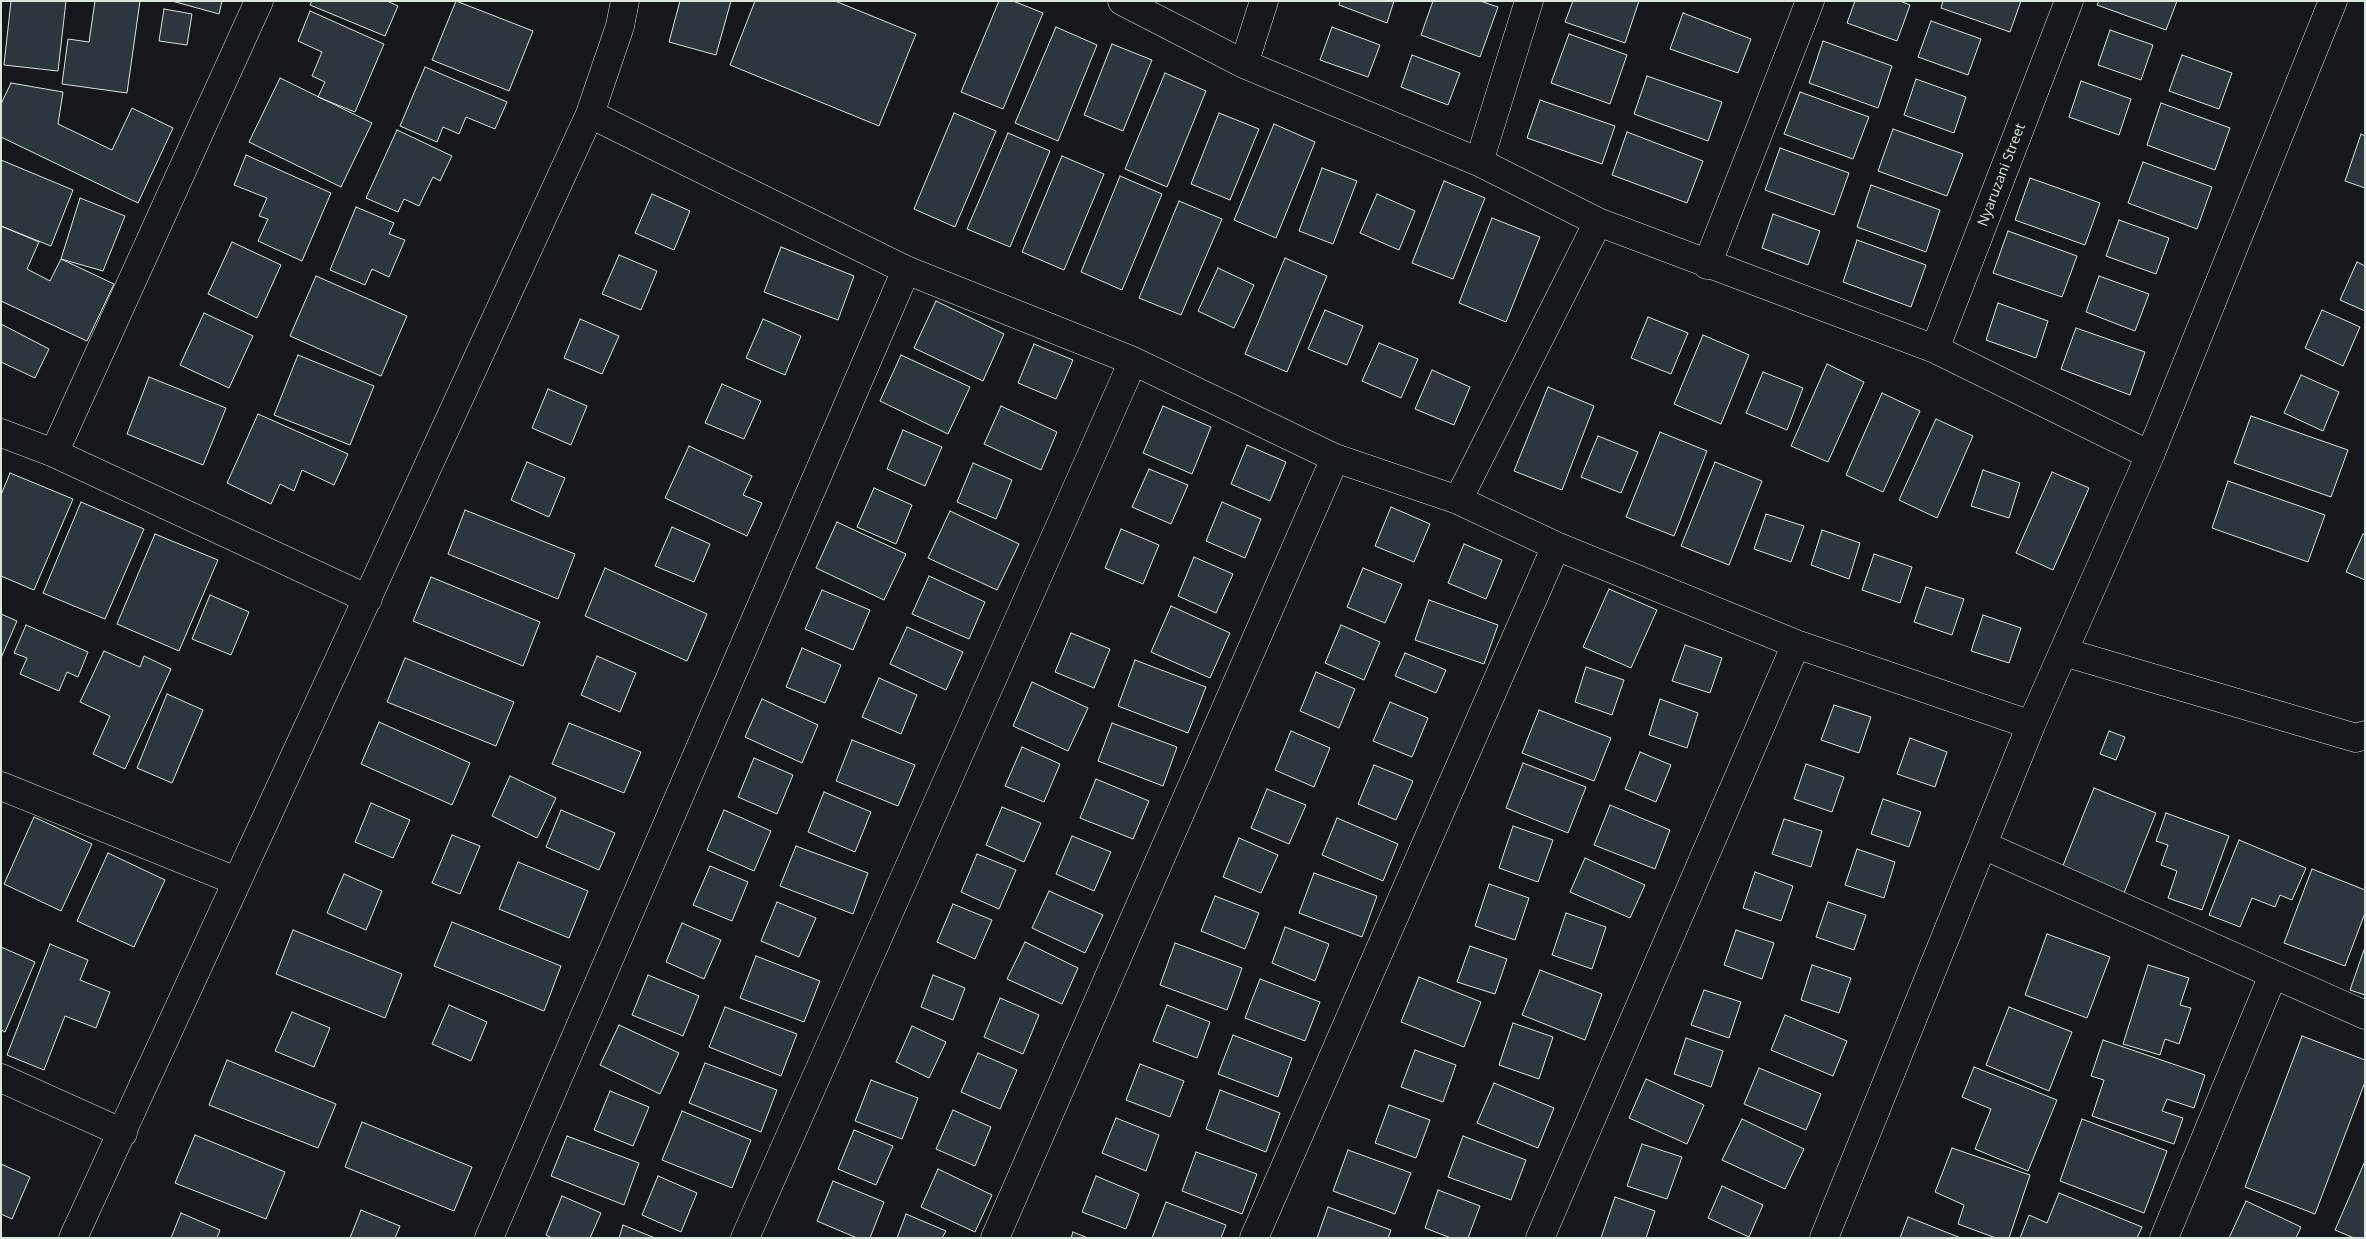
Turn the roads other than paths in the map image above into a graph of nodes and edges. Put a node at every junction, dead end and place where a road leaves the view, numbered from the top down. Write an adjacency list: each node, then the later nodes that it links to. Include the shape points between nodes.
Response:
1 (260, 1): 18 (street)
2 (625, 1): 10 (street, via 620,26)
3 (1122, 1): 9 (street)
4 (1264, 1): 9 (street)
5 (1530, 1): 11 (street)
6 (1810, 1): 13 (street)
7 (2069, 1): 15 (street, Nyaruzani Street)
8 (2333, 1): 19 (street)
9 (1244, 64): 11 (street)
10 (590, 114): 14 (street); 23 (street)
11 (1479, 162): 12 (street)
12 (1598, 222): 13 (street); 21 (street)
13 (1707, 265): 15 (street)
14 (906, 270): 16 (street); 36 (street)
15 (1935, 349): 19 (street)
16 (1133, 361): 20 (street); 37 (street)
17 (1, 433): 18 (street)
18 (54, 452): 23 (street)
19 (2150, 455): 25 (street)
20 (1335, 458): 21 (street); 38 (street)
21 (1458, 500): 22 (street)
22 (1556, 546): 24 (street); 39 (street)
23 (368, 598): 30 (street)
24 (1796, 644): 26 (street); 40 (street)
25 (2064, 652): 26 (street); 27 (street, via 2356,738)
26 (2031, 725): 29 (street)
27 (2365, 735)
28 (1, 786): 30 (street)
29 (1983, 845): 31 (street); 41 (street)
30 (236, 881): 34 (street)
31 (2273, 975): 32 (street); 42 (street)
32 (2365, 1015)
33 (1, 1078): 34 (street)
34 (123, 1133): 35 (street)
35 (73, 1238)
36 (489, 1238)
37 (745, 1238)
38 (995, 1238)
39 (1254, 1238)
40 (1540, 1238)
41 (1824, 1238)
42 (2164, 1238)

